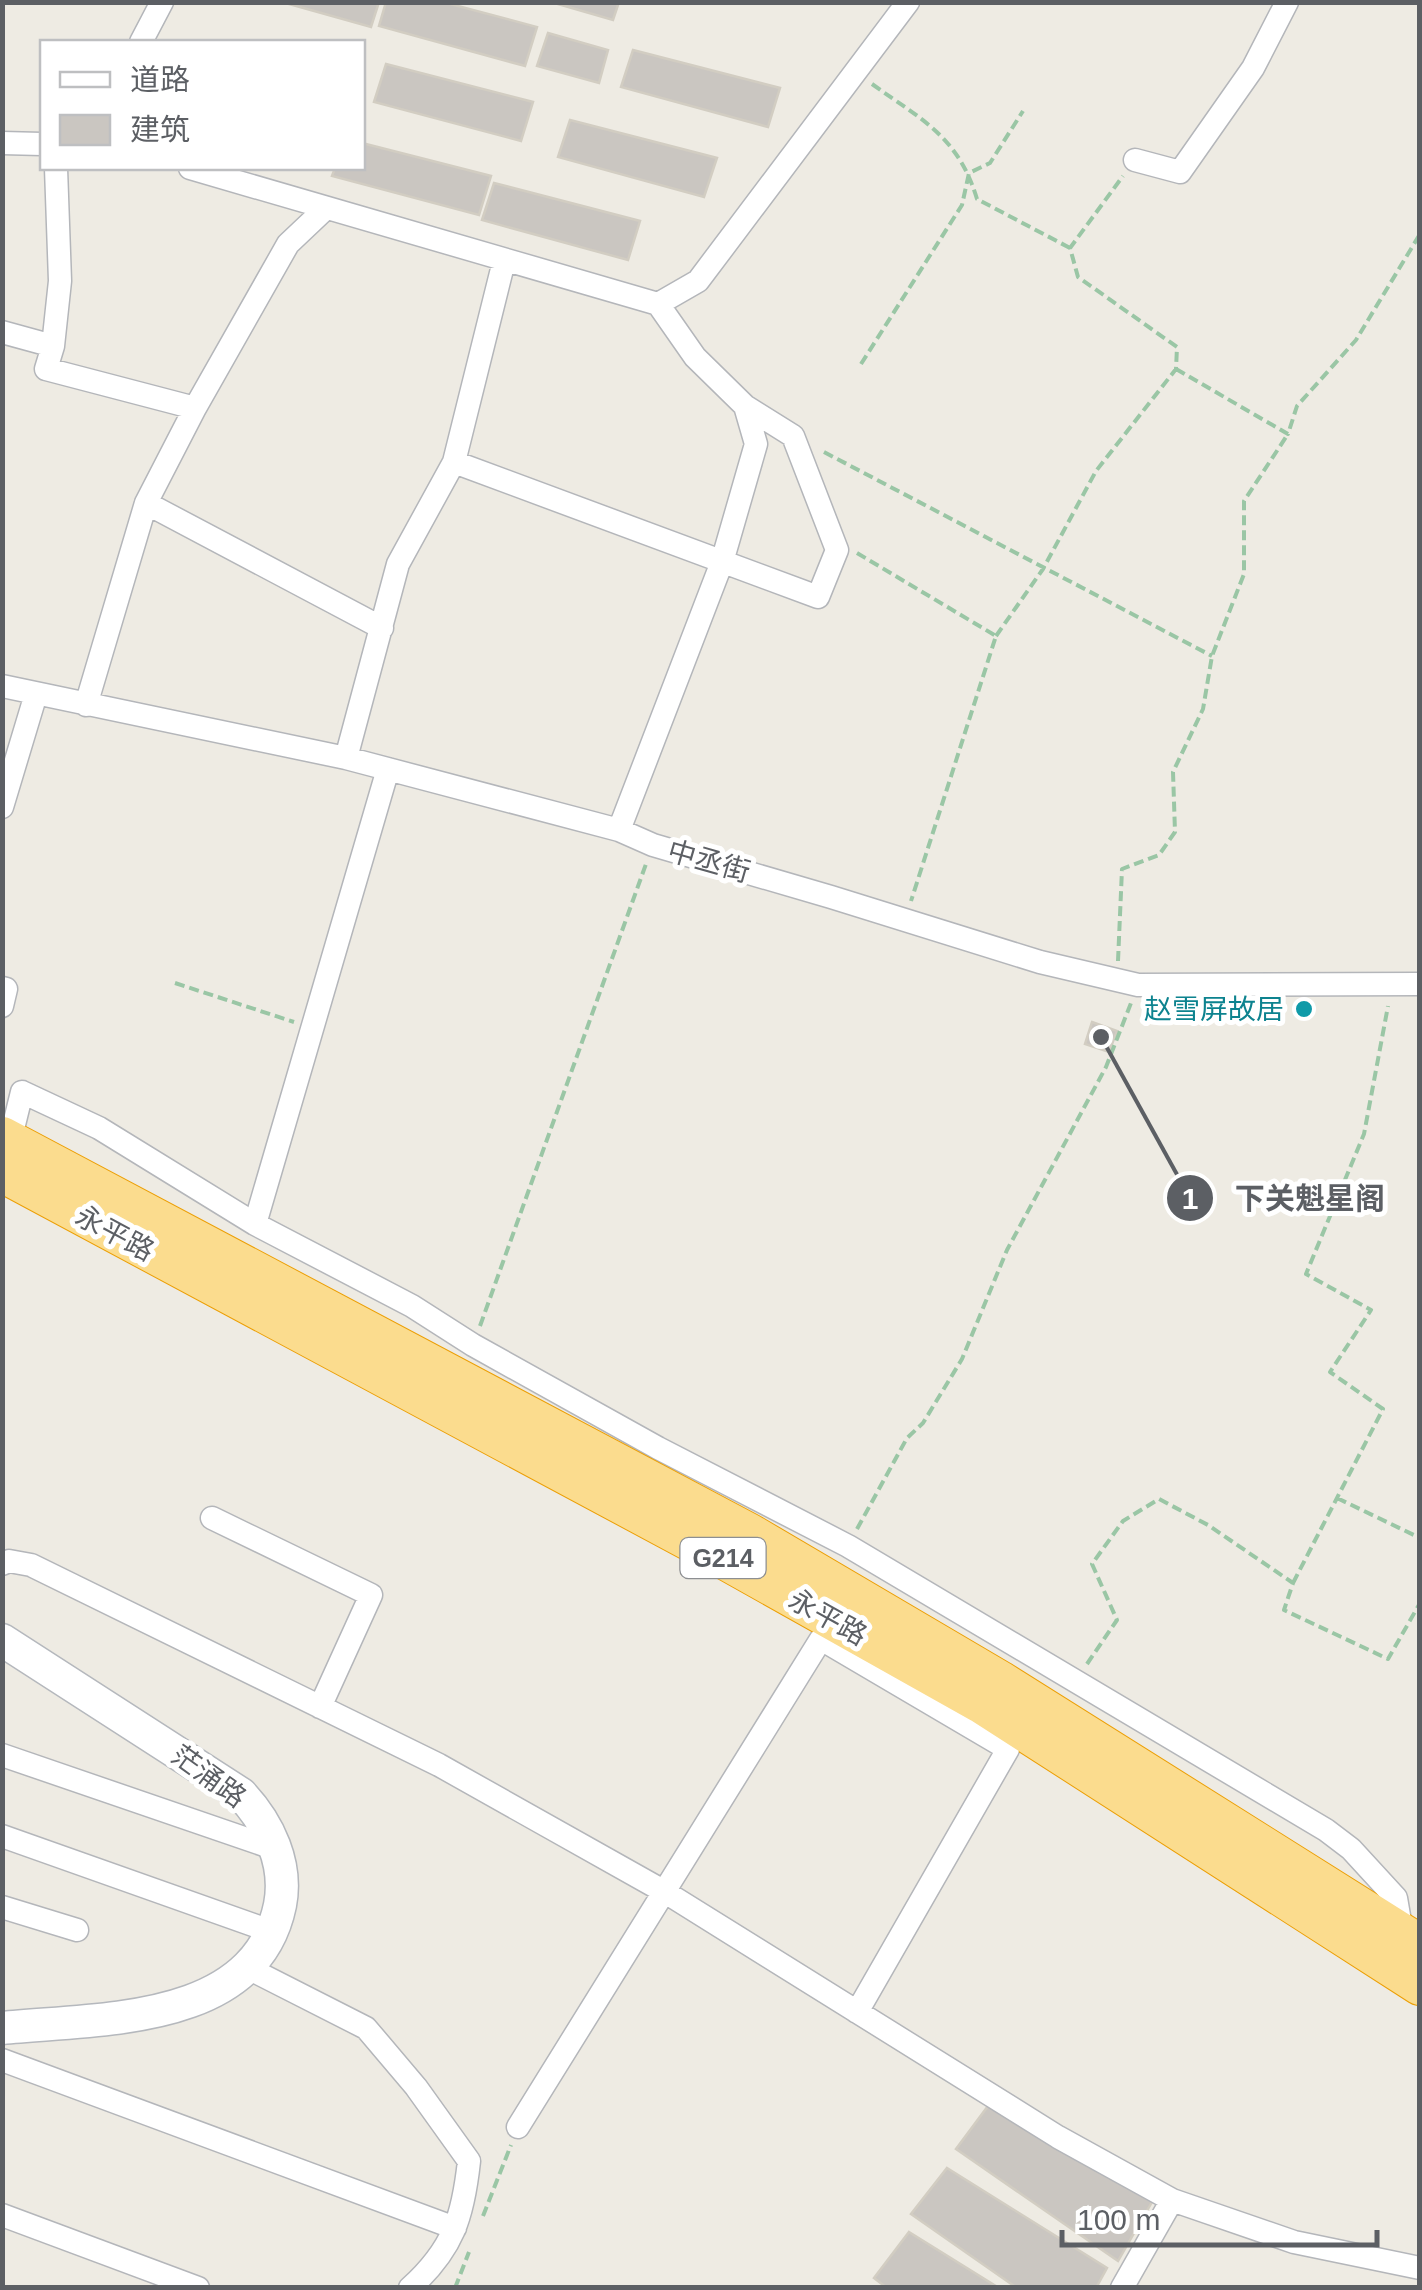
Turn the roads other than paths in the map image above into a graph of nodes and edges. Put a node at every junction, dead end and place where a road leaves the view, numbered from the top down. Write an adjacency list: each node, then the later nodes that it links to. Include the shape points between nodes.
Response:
1 (162, 2): 4 (street)
2 (908, 2): 12 (street, via 698,281)
3 (1287, 2): 7 (street, via 1253,68 1180,172)
4 (142, 40)
5 (2, 143): 6 (street)
6 (40, 144)
7 (1134, 160)
8 (56, 170): 14 (street, via 60,281)
9 (197, 170): 10 (street)
10 (326, 209): 11 (street); 16 (street, via 288,244)
11 (504, 260): 12 (street); 17 (street)
12 (658, 304): 15 (street, via 695,357)
13 (2, 332): 14 (street)
14 (53, 346): 16 (street, via 46,369)
15 (745, 406): 19 (street, via 756,444); 19 (street, via 793,436 837,550 818,597)
16 (195, 408): 18 (street)
17 (454, 462): 19 (street); 20 (street, via 398,564)
18 (146, 503): 20 (street); 23 (street)
19 (722, 562): 27 (street)
20 (382, 628): 24 (street)
21 (2, 686): 22 (street, 中丞街)
22 (36, 694): 23 (street, 中丞街); 26 (street)
23 (86, 704): 24 (street, 中丞街)
24 (346, 758): 25 (street, 中丞街)
25 (388, 769): 27 (street, 中丞街); 33 (street)
26 (2, 806)
27 (619, 830): 28 (street, 中丞街, via 1040,962 1128,983)
28 (1420, 984)
29 (2, 988): 30 (street)
30 (2, 1006)
31 (12, 1085): 32 (street); 33 (street, via 99,1128)
32 (5, 1150): 45 (highway, 永平路 / G214, via 750,1534 1000,1681); 47 (highway, 永平路 / G214, via 981,1703)
33 (255, 1224): 45 (street, via 848,1546 1326,1830 1396,1898)
34 (212, 1518): 37 (street, via 371,1595)
35 (2, 1564): 37 (street, via 31,1565)
36 (2, 1640): 40 (street, 茫涌路, via 241,1794)
37 (320, 1707): 41 (street)
38 (2, 1755): 40 (street)
39 (2, 1836): 44 (street)
40 (276, 1849): 44 (street, 茫涌路, via 282,1894)
41 (665, 1892): 48 (street); 48 (street, via 821,1639 1008,1749); 51 (street)
42 (2, 1908): 43 (street)
43 (77, 1930)
44 (272, 1932): 46 (street, 茫涌路)
45 (1411, 1939)
46 (248, 1968): 49 (street, 茫涌路, via 187,2004); 54 (street, via 366,2028 416,2087 469,2161)
47 (1420, 1986)
48 (857, 2012): 52 (street)
49 (2, 2028)
50 (2, 2060): 54 (street)
51 (518, 2127)
52 (1172, 2200): 55 (street, via 1294,2242); 58 (street)
53 (2, 2215): 56 (street)
54 (455, 2228): 57 (street, via 443,2255)
55 (1420, 2268)
56 (198, 2288)
57 (410, 2288)
58 (1122, 2288)

